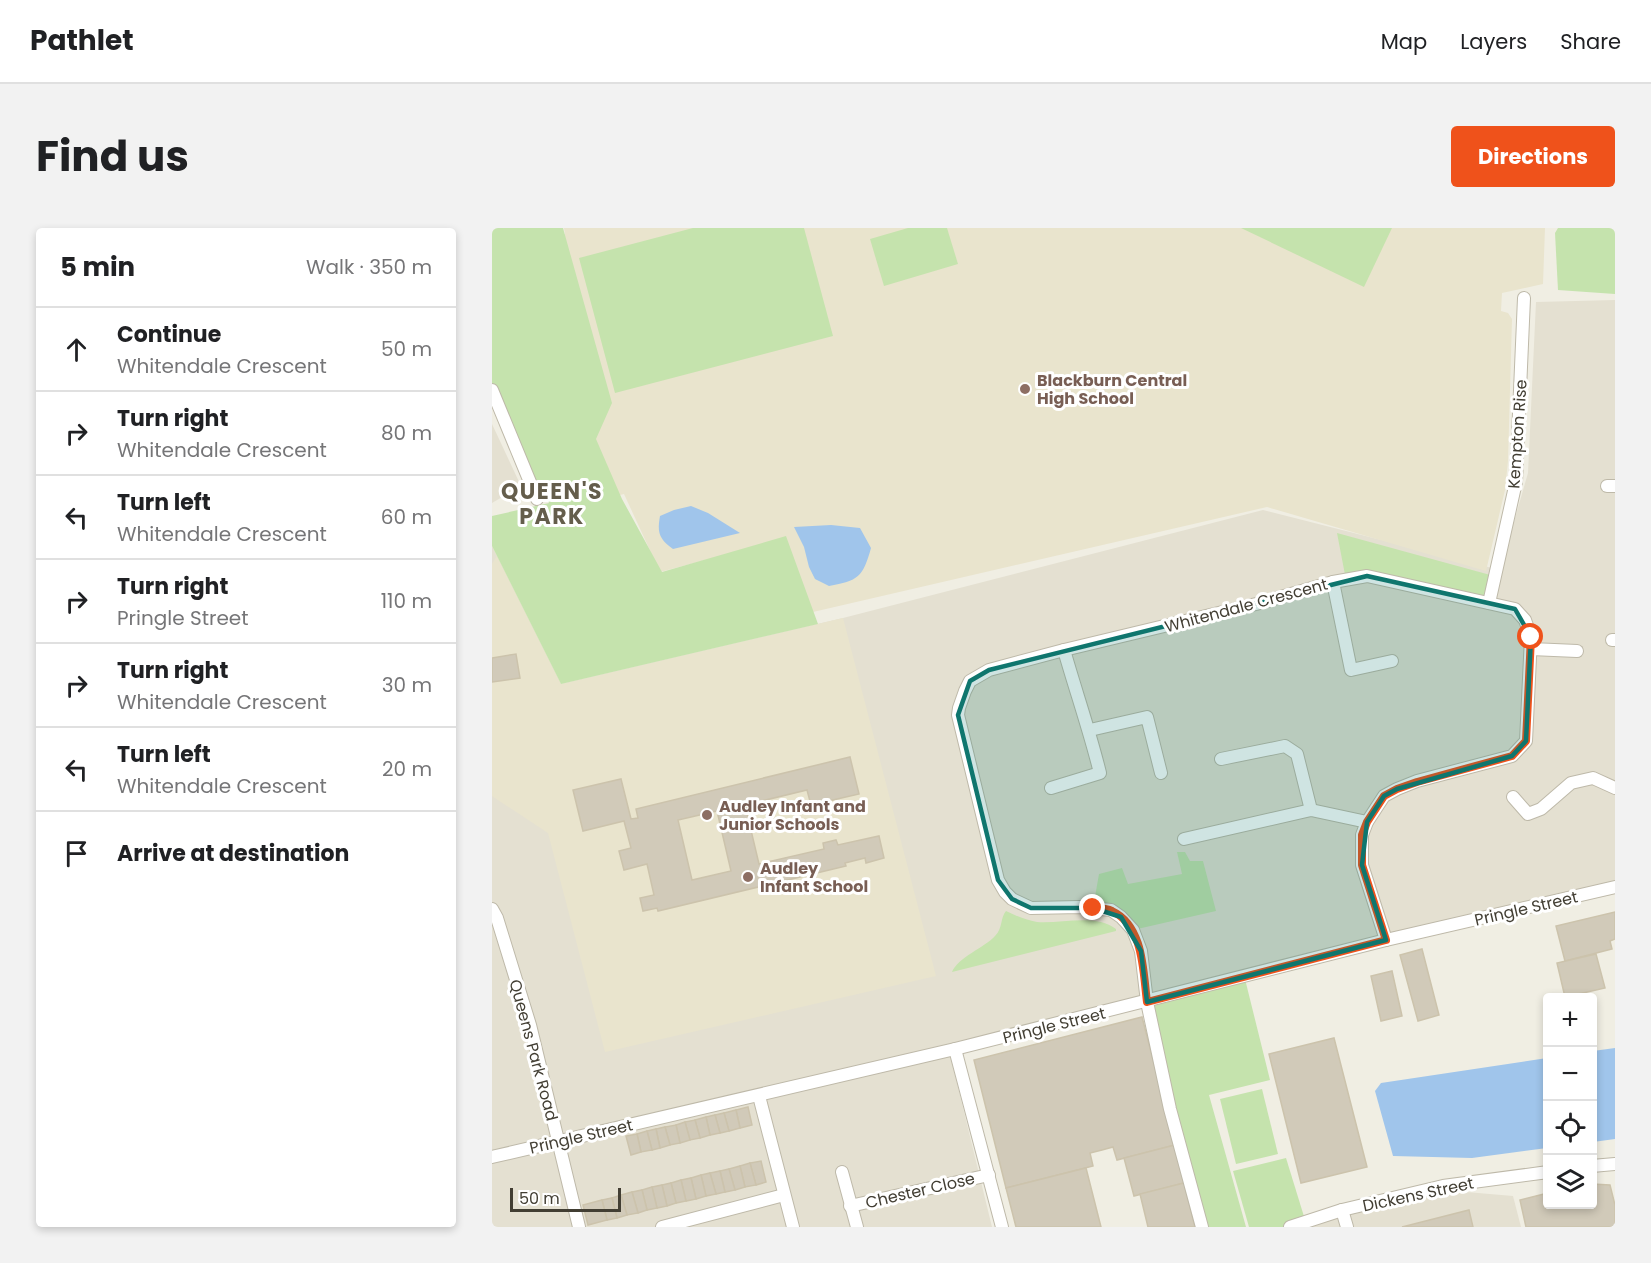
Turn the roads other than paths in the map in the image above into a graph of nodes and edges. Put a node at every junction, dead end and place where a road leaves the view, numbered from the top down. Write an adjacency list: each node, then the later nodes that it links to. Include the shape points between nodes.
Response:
1 (1524, 298): 5 (street, Kempton Rise, via 1516,482)
2 (492, 390): 3 (street)
3 (537, 499)
4 (1333, 582): 5 (street, Whitendale Crescent, via 1367,576); 6 (street, Whitendale Crescent); 9 (street, via 1351,670)
5 (1489, 603): 7 (street, Whitendale Crescent, via 1515,609 1525,620)
6 (1064, 650): 10 (street); 22 (street, Whitendale Crescent, via 989,670 970,681 958,715 965,747 998,880 1005,892 1031,908 1111,909 1122,917 1141,951)
7 (1531, 650): 8 (street); 17 (street, Whitendale Crescent, via 1526,741 1512,756 1397,789 1384,796)
8 (1577, 651)
9 (1392, 661)
10 (1090, 730): 12 (street, via 1147,717); 13 (street, via 1100,773)
11 (1221, 759): 16 (street, via 1285,746 1297,754)
12 (1161, 772)
13 (1052, 788)
14 (1615, 788): 15 (street, via 1593,778 1571,783 1528,814)
15 (1513, 797)
16 (1311, 810): 17 (street); 18 (street)
17 (1367, 822): 21 (street, Whitendale Crescent, via 1362,835 1362,865)
18 (1184, 839)
19 (1615, 887): 21 (street, Pringle Street)
20 (492, 909): 25 (street, Queens Park Road, via 526,1011)
21 (1386, 940): 22 (street, Pringle Street)
22 (1147, 1002): 23 (street, Pringle Street); 40 (street)
23 (955, 1049): 24 (street, Pringle Street); 31 (street, Chester Close)
24 (759, 1096): 25 (street, Pringle Street); 32 (street)
25 (558, 1142): 26 (street, Pringle Street); 35 (street, Queens Park Road)
26 (492, 1157)
27 (1615, 1164): 28 (street)
28 (1597, 1166)
29 (842, 1172): 33 (street, Chester Close)
30 (1543, 1173): 34 (street, Dickens Street, via 1443,1186)
31 (989, 1175): 33 (street, Chester Close); 39 (street, Chester Close)
32 (784, 1195): 36 (street); 37 (street)
33 (850, 1206): 38 (street, Chester Close)
34 (1342, 1210): 41 (street, Dickens Street); 42 (street)
35 (579, 1227)
36 (662, 1227)
37 (793, 1227)
38 (857, 1227)
39 (1002, 1227)
40 (1202, 1227)
41 (1290, 1227)
42 (1347, 1227)

